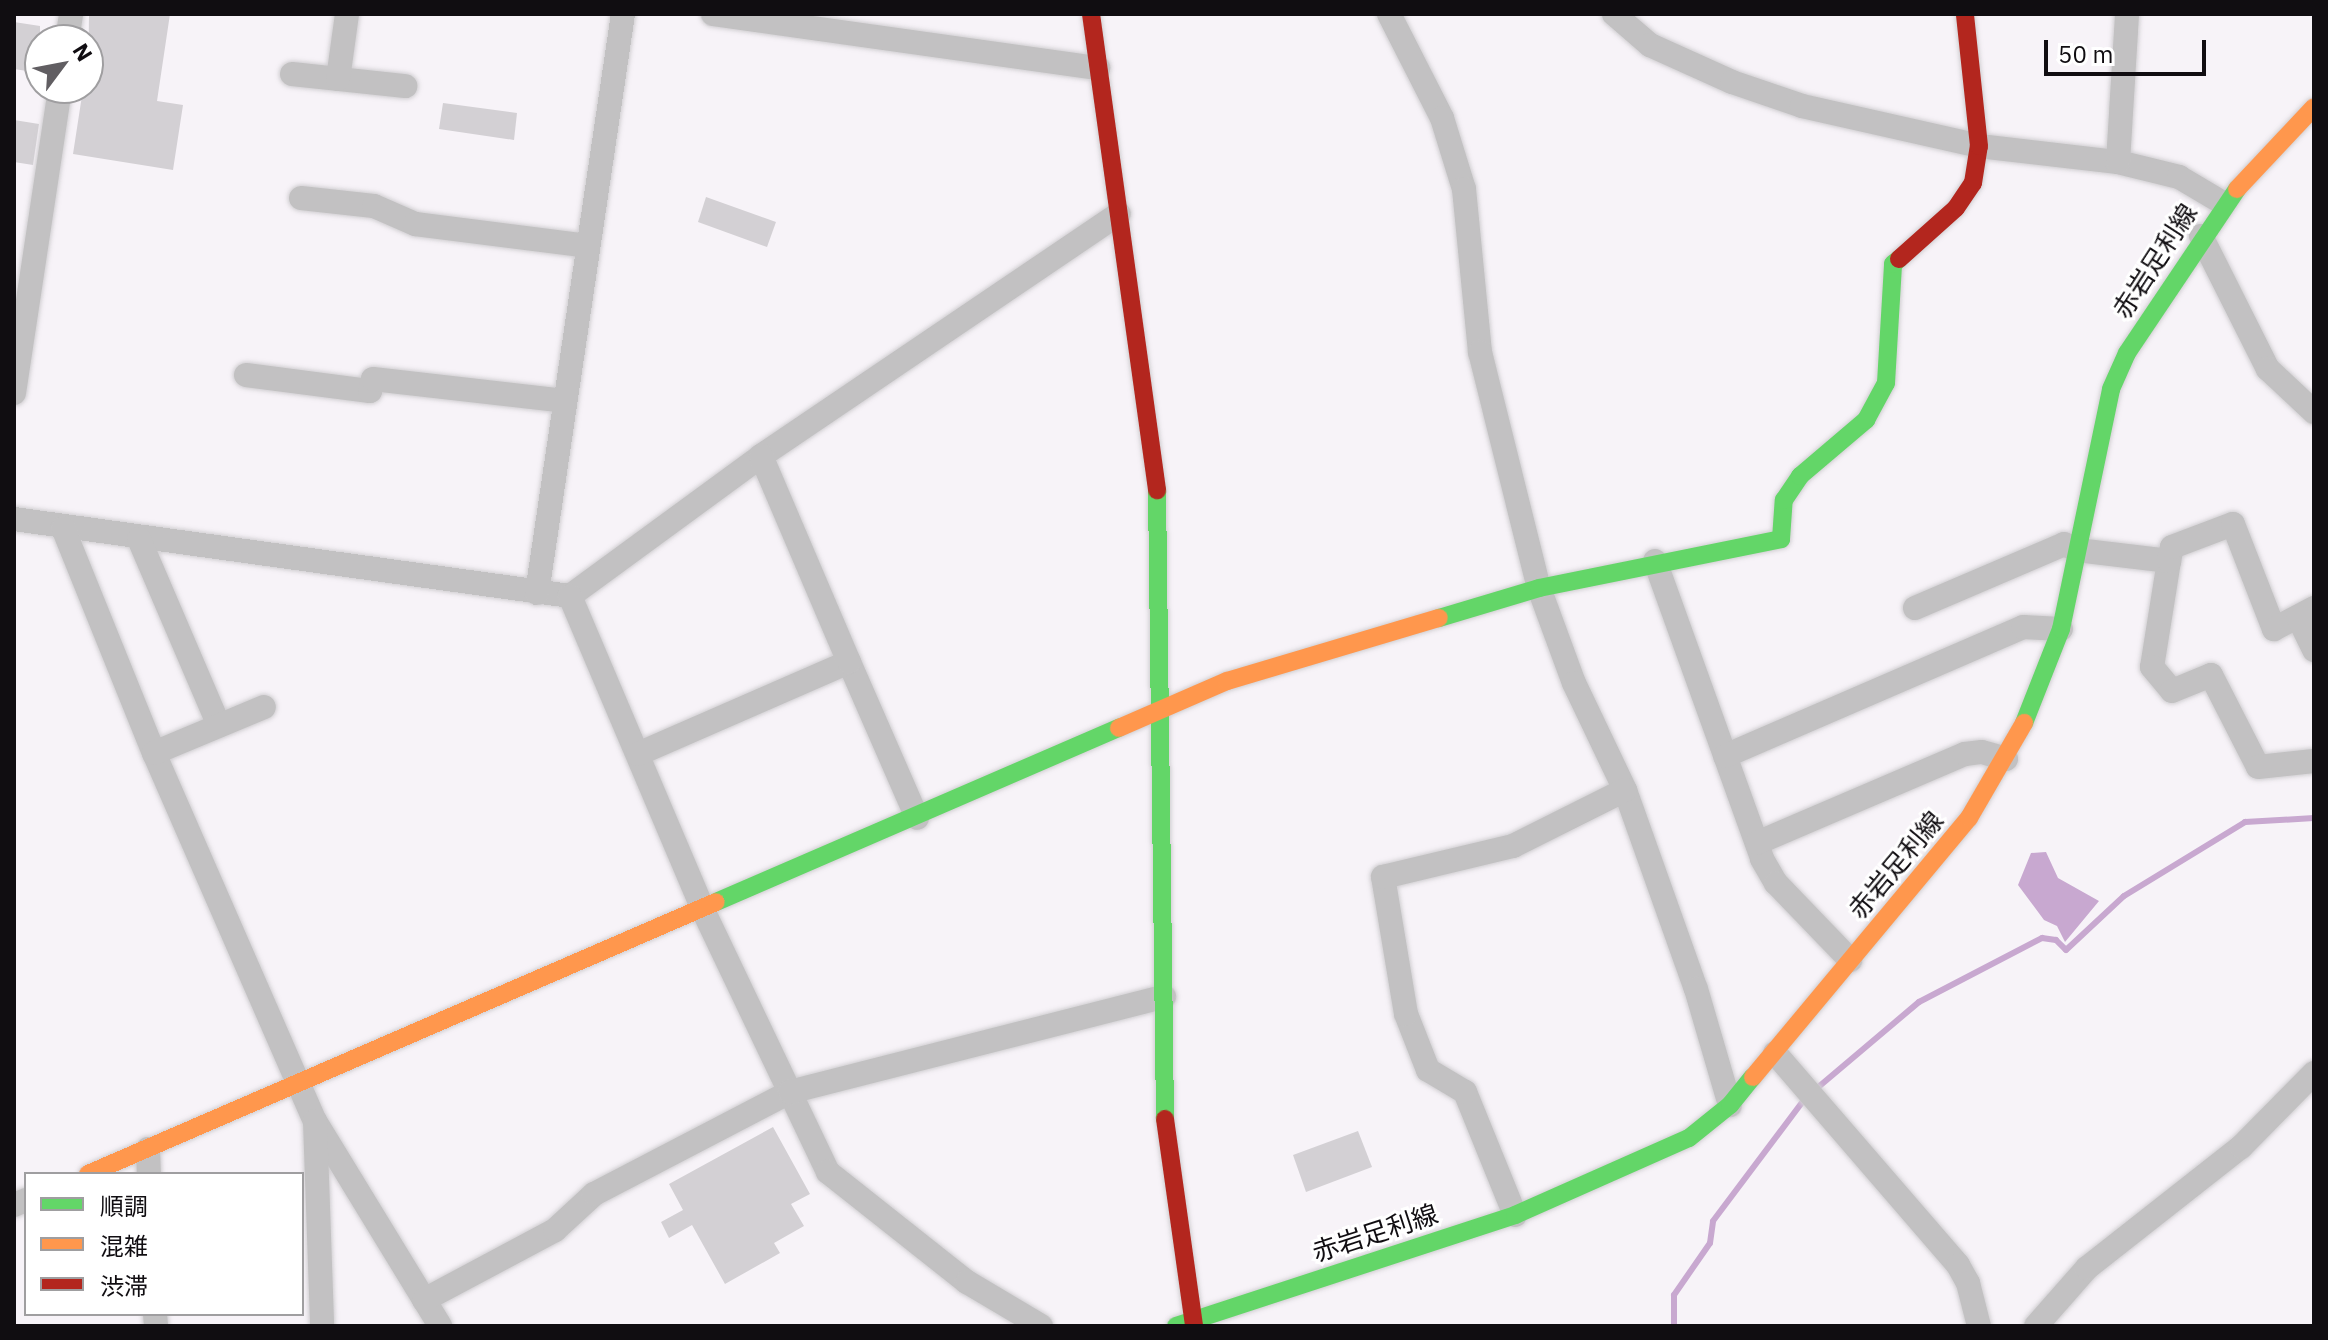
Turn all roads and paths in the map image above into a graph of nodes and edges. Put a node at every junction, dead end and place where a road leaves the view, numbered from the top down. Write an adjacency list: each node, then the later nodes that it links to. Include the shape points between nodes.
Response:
1 (347, 14): 11 (street)
2 (623, 14): 21 (street)
3 (713, 14): 9 (street)
4 (1091, 14): 9 (street)
5 (1389, 14): 33 (street, via 1442,118 1464,189 1480,352)
6 (1614, 14): 15 (street, via 1650,45 1732,82 1802,106)
7 (1965, 14): 15 (street)
8 (2127, 14): 16 (street)
9 (1098, 68): 19 (street)
10 (292, 74): 11 (street)
11 (338, 79): 12 (street)
12 (405, 86)
13 (58, 104): 23 (street)
14 (2314, 107): 18 (street, 赤岩足利線)
15 (1979, 146): 16 (street); 31 (street, via 1973,183 1956,208 1893,264 1886,383 1866,420 1800,476 1784,500 1781,539)
16 (2118, 162): 18 (street, via 2179,177)
17 (299, 197): 21 (street, via 374,206 415,224)
18 (2223, 203): 20 (street, 赤岩足利線)
19 (1119, 214): 26 (street); 42 (street, via 1161,520)
20 (2201, 236): 25 (street, via 2268,369); 30 (street, 赤岩足利線, via 2155,306 2111,389)
21 (588, 246): 24 (street)
22 (246, 375): 24 (street, via 370,391 373,379)
23 (14, 393)
24 (565, 401): 34 (street)
25 (2314, 412)
26 (761, 456): 35 (street); 40 (street)
27 (14, 519): 28 (street)
28 (63, 528): 29 (street); 44 (street)
29 (139, 539): 34 (street); 43 (street)
30 (2077, 550): 32 (street); 36 (street, via 2064,544 2043,551); 38 (street, 赤岩足利線)
31 (1655, 561): 33 (street); 46 (street)
32 (2169, 561): 37 (street, via 2172,547 2233,524 2274,629); 48 (street, via 2152,667 2172,691 2211,675 2258,767)
33 (1539, 588): 42 (street, via 1227,681); 49 (street, via 1574,683)
34 (537, 593): 35 (street)
35 (570, 596): 45 (street)
36 (1915, 608)
37 (2306, 612): 39 (street)
38 (2061, 629): 46 (street, via 2023,627); 47 (street, 赤岩足利線)
39 (2314, 650)
40 (849, 662): 45 (street); 50 (street)
41 (264, 707): 43 (street)
42 (1165, 712): 50 (street); 54 (street)
43 (219, 726): 44 (street)
44 (154, 753): 57 (street)
45 (638, 754): 52 (street)
46 (1725, 756): 51 (street)
47 (2006, 759): 51 (street, via 1982,752 1965,754); 53 (street, 赤岩足利線, via 1969,818)
48 (2314, 761)
49 (1625, 790): 59 (street, via 1696,989); 64 (street, via 1513,846 1383,877 1406,1014 1428,1070 1465,1092)
50 (917, 818): 52 (street)
51 (1757, 843): 53 (street, via 1776,883)
52 (703, 910): 57 (street); 58 (street)
53 (1850, 960): 55 (street, 赤岩足利線)
54 (1164, 997): 58 (street); 66 (street, via 1163,1105)
55 (1775, 1053): 59 (street, 赤岩足利線); 70 (street, via 1958,1265)
56 (2314, 1073): 71 (street, via 2241,1147 2087,1268)
57 (300, 1084): 60 (street); 61 (street)
58 (790, 1092): 65 (street, via 594,1194 555,1230); 69 (street, via 828,1172 967,1282)
59 (1730, 1105): 64 (street, 赤岩足利線, via 1689,1138)
60 (315, 1121): 65 (street); 67 (street)
61 (148, 1149): 62 (street); 63 (street)
62 (93, 1172)
63 (149, 1172)
64 (1515, 1215): 66 (street, 赤岩足利線)
65 (424, 1300): 68 (street)
66 (1188, 1324)
67 (322, 1326)
68 (440, 1326)
69 (1041, 1326)
70 (1979, 1326)
71 (2036, 1326)

